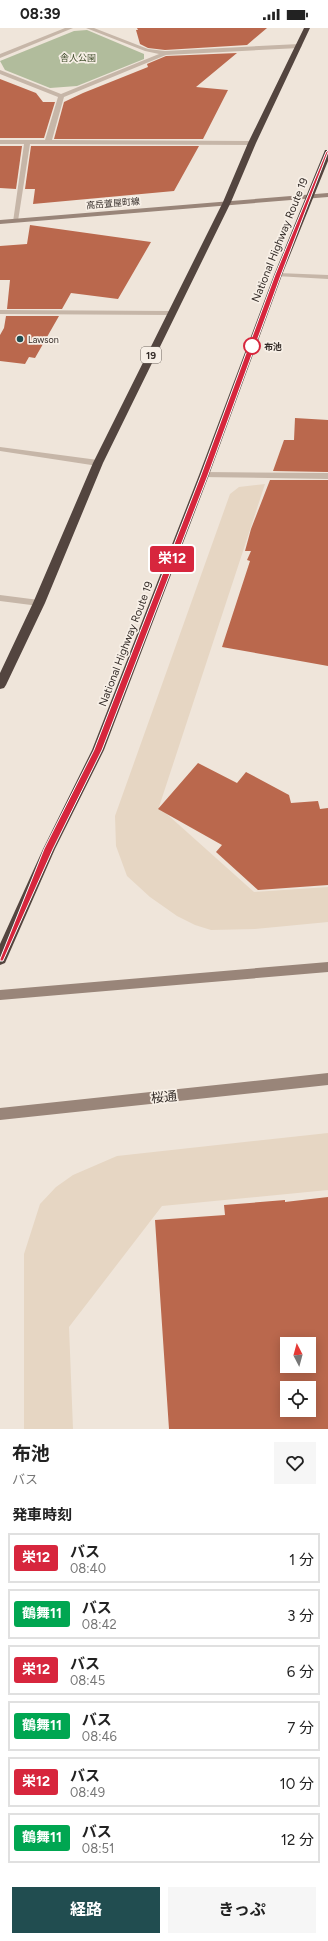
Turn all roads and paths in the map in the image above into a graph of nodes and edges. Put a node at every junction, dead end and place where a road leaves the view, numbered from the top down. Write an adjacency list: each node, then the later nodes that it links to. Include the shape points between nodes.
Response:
1 (70, 28): 6 (street)
2 (89, 28): 5 (street, via 147,50)
3 (307, 28): 4 (highway, 19)
4 (299, 46): 5 (street); 12 (highway, 19)
5 (165, 53): 8 (street)
6 (0, 56)
7 (0, 72): 8 (street)
8 (61, 96): 11 (street)
9 (0, 142): 10 (street)
10 (26, 142): 11 (street); 17 (street)
11 (48, 142): 12 (street)
12 (252, 142): 16 (highway, 19)
13 (328, 152): 15 (highway, National Highway Route 19)
14 (328, 195): 15 (street, 高岳萱屋町線)
15 (311, 196): 16 (street, 高岳萱屋町線); 19 (highway, National Highway Route 19)
16 (227, 202): 17 (street, 高岳萱屋町線); 22 (highway, 19)
17 (15, 221): 18 (street, 高岳萱屋町線)
18 (0, 222)
19 (278, 275): 20 (street); 25 (highway, National Highway Route 19)
20 (328, 277)
21 (0, 312): 22 (street)
22 (172, 313): 24 (highway, 19)
23 (0, 450): 24 (street)
24 (98, 463): 28 (highway, 19)
25 (204, 475): 26 (street); 30 (highway, National Highway Route 19, via 98,750 49,849)
26 (328, 476)
27 (0, 598): 28 (street)
28 (39, 603): 29 (highway, 19)
29 (0, 685)
30 (0, 959)
31 (328, 968): 32 (street)
32 (0, 995)
33 (328, 1079): 34 (street, 桜通)
34 (0, 1114)

